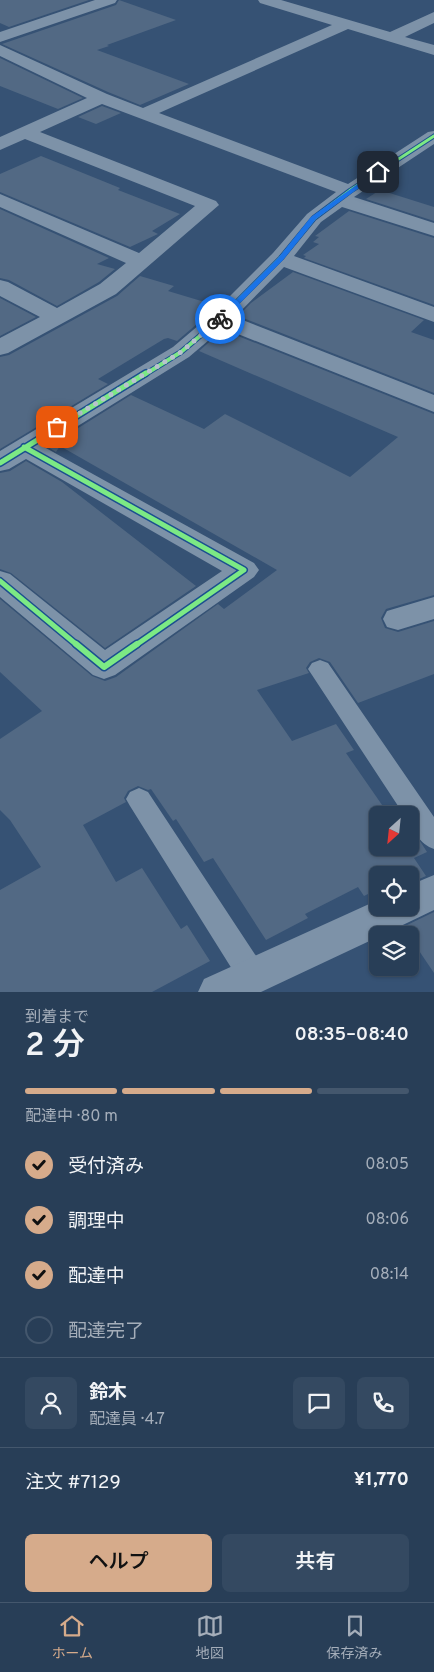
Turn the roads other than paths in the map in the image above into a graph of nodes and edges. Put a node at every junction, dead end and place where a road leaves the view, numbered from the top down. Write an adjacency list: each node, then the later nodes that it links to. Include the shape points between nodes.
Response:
1 (110, 0): 7 (street)
2 (265, 0): 4 (street)
3 (328, 3): 4 (street)
4 (307, 12): 6 (street)
5 (434, 17): 8 (street)
6 (348, 24): 8 (street); 12 (street)
7 (0, 37)
8 (392, 37): 10 (street)
9 (0, 50): 11 (street)
10 (434, 50)
11 (101, 98): 12 (street); 13 (street)
12 (144, 113): 16 (street)
13 (25, 133): 15 (street); 20 (street, via 209,206)
14 (434, 136): 16 (street)
15 (0, 144)
16 (344, 195): 18 (street); 19 (street, via 314,218)
17 (0, 200): 20 (street)
18 (434, 230)
19 (281, 258): 22 (street); 24 (street)
20 (142, 262): 23 (street, via 108,289)
21 (0, 287): 23 (street)
22 (434, 315)
23 (56, 316): 25 (street)
24 (220, 319): 26 (street); 27 (street, via 181,352)
25 (0, 348)
26 (434, 404)
27 (24, 447): 28 (street); 29 (street, via 244,570 104,667)
28 (0, 463)
29 (0, 581)
30 (434, 608): 31 (street)
31 (398, 619)
32 (320, 669): 34 (lane)
33 (139, 799): 38 (lane)
34 (434, 838)
35 (434, 892): 36 (street)
36 (419, 899)
37 (382, 916): 38 (street)
38 (252, 975): 39 (street)
39 (218, 992)

